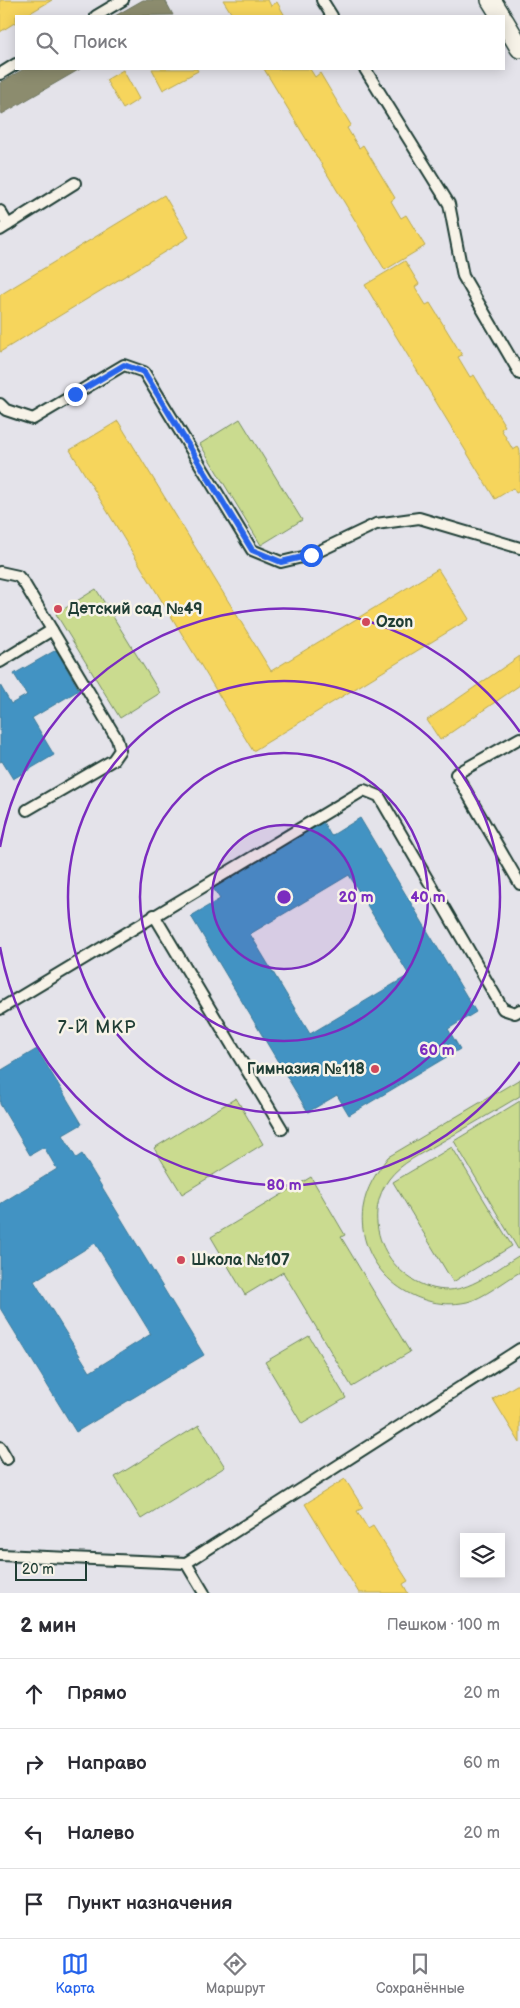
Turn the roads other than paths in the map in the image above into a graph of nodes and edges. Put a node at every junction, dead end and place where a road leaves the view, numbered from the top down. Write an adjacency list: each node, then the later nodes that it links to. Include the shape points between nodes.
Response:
1 (123, 0): 4 (lane)
2 (322, 0): 5 (lane)
3 (491, 0): 6 (street)
4 (98, 15)
5 (331, 15)
6 (500, 15)
7 (505, 23): 8 (street)
8 (520, 48)
9 (15, 65): 11 (lane)
10 (366, 70): 15 (lane, via 449,204 463,276)
11 (0, 74)
12 (75, 184): 14 (lane)
13 (0, 211): 14 (lane)
14 (4, 228)
15 (520, 374)
16 (0, 404): 17 (lane, via 6,410 33,419 124,365 144,372 252,550 281,562 311,555 376,524 419,518)
17 (520, 548)
18 (0, 572): 19 (lane, via 18,576)
19 (52, 630): 20 (lane); 22 (lane, via 117,739 120,750 113,760)
20 (0, 662)
21 (520, 738): 23 (lane, via 456,774)
22 (27, 810)
23 (520, 884)
24 (154, 915): 25 (lane); 26 (lane, via 364,790 379,796 503,1009 515,1013); 27 (lane)
25 (0, 1009)
26 (520, 1010)
27 (282, 1129)
28 (520, 1349): 32 (lane)
29 (0, 1448): 30 (lane)
30 (7, 1459)
31 (0, 1555): 32 (lane)
32 (186, 1563): 33 (lane)
33 (204, 1593)

